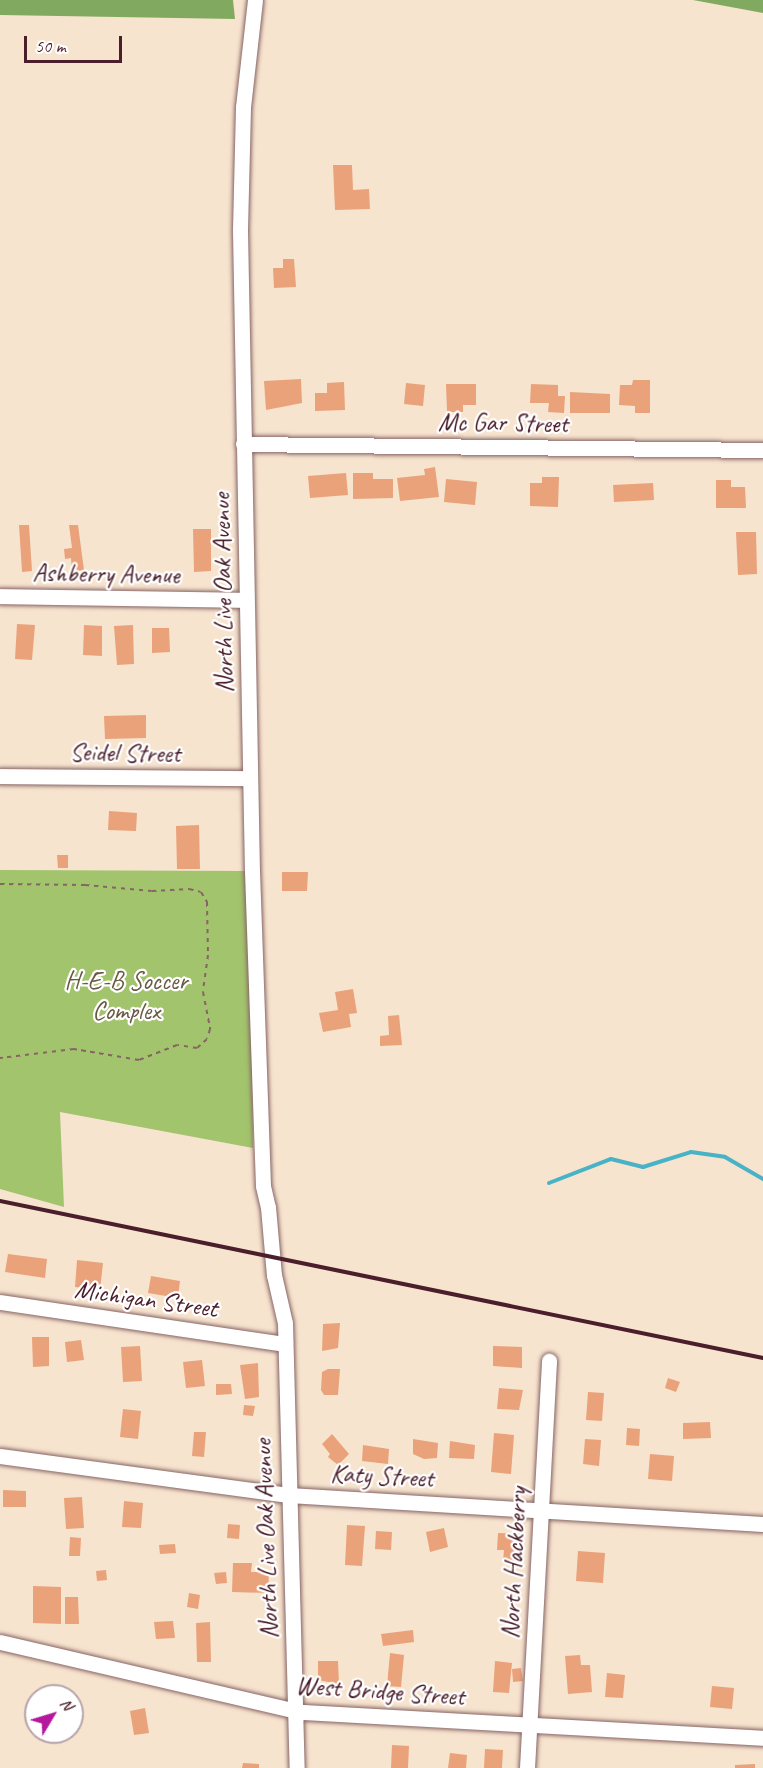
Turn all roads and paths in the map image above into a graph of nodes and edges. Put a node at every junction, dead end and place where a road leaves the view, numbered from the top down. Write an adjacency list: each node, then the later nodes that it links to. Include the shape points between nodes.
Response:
1 (255, 0): 2 (street, North Live Oak Avenue, via 243,107)
2 (243, 444): 3 (street, Mc Gar Street); 5 (street, North Live Oak Avenue)
3 (763, 450)
4 (0, 596): 5 (street, Ashberry Avenue)
5 (246, 600): 7 (street, North Live Oak Avenue)
6 (0, 776): 7 (street, Seidel Street)
7 (250, 778): 11 (street, North Live Oak Avenue, via 262,1186 258,1203 268,1289 276,1329)
8 (0, 884): 9 (path, via 201,892 207,902 208,955 203,992 210,1029 207,1039 197,1048 177,1045 139,1060 75,1048)
9 (0, 1059)
10 (0, 1302): 11 (street, Michigan Street)
11 (285, 1344): 14 (street, North Live Oak Avenue)
12 (549, 1361): 15 (street, North Hackberry)
13 (0, 1456): 14 (street, Katy Street)
14 (288, 1496): 15 (street, Katy Street); 18 (street, North Live Oak Avenue)
15 (540, 1508): 16 (street, Katy Street); 19 (street, North Hackberry)
16 (763, 1524)
17 (0, 1642): 18 (street, West Bridge Street)
18 (296, 1711): 19 (street, West Bridge Street); 21 (street, North Live Oak Avenue)
19 (531, 1726): 20 (street, West Bridge Street); 22 (street, North Hackberry)
20 (763, 1738)
21 (297, 1768)
22 (527, 1768)

